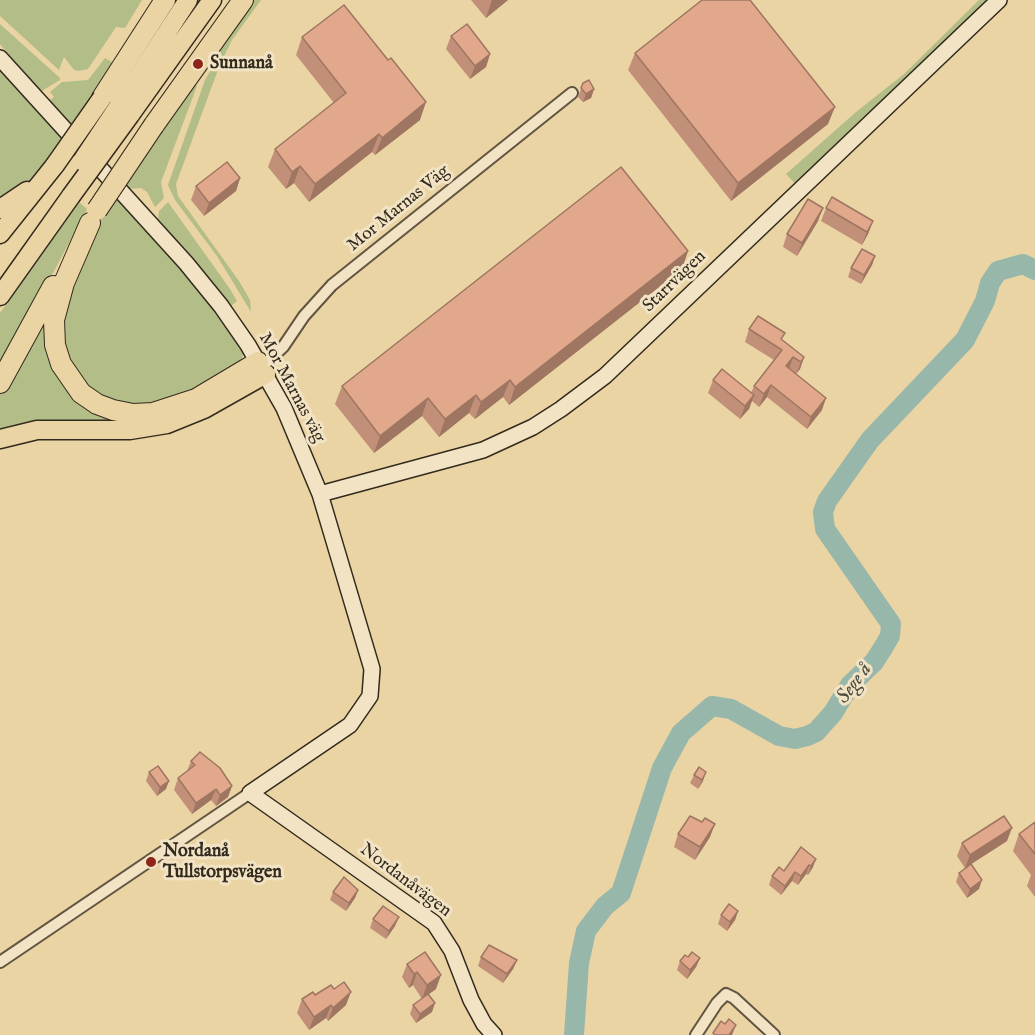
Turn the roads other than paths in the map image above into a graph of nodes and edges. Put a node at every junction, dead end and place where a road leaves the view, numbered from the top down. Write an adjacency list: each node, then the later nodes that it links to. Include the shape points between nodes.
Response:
1 (165, 0): 8 (highway)
2 (189, 0): 8 (main road)
3 (212, 0): 8 (main road)
4 (244, 0): 12 (highway, bridge)
5 (999, 0): 19 (street, Starrvägen, via 606,376 561,410 483,450)
6 (0, 58): 16 (street, Mor Marnas väg, via 186,263 221,306)
7 (572, 93): 16 (street, Mor Marnas Väg, via 332,285)
8 (117, 107): 9 (main road, bridge); 10 (main road, bridge)
9 (55, 165): 11 (main road); 13 (main road)
10 (67, 192): 14 (main road); 15 (main road)
11 (0, 209)
12 (93, 216): 16 (highway, via 64,283 54,320 61,364 81,393 113,410 133,414 159,411 179,406); 17 (highway)
13 (0, 234)
14 (0, 282)
15 (0, 297)
16 (262, 368): 18 (main road, via 204,409 167,424 130,430 37,430); 19 (street, Mor Marnas väg, via 293,426)
17 (0, 384)
18 (0, 439)
19 (320, 494): 20 (street, Mor Marnas väg, via 372,669 370,696 350,725)
20 (250, 793): 21 (street); 22 (street, Nordanåvägen, via 434,923 453,951 484,1024)
21 (0, 962)
22 (494, 1035)
23 (696, 1035): 24 (street, via 726,994)
24 (774, 1035)

